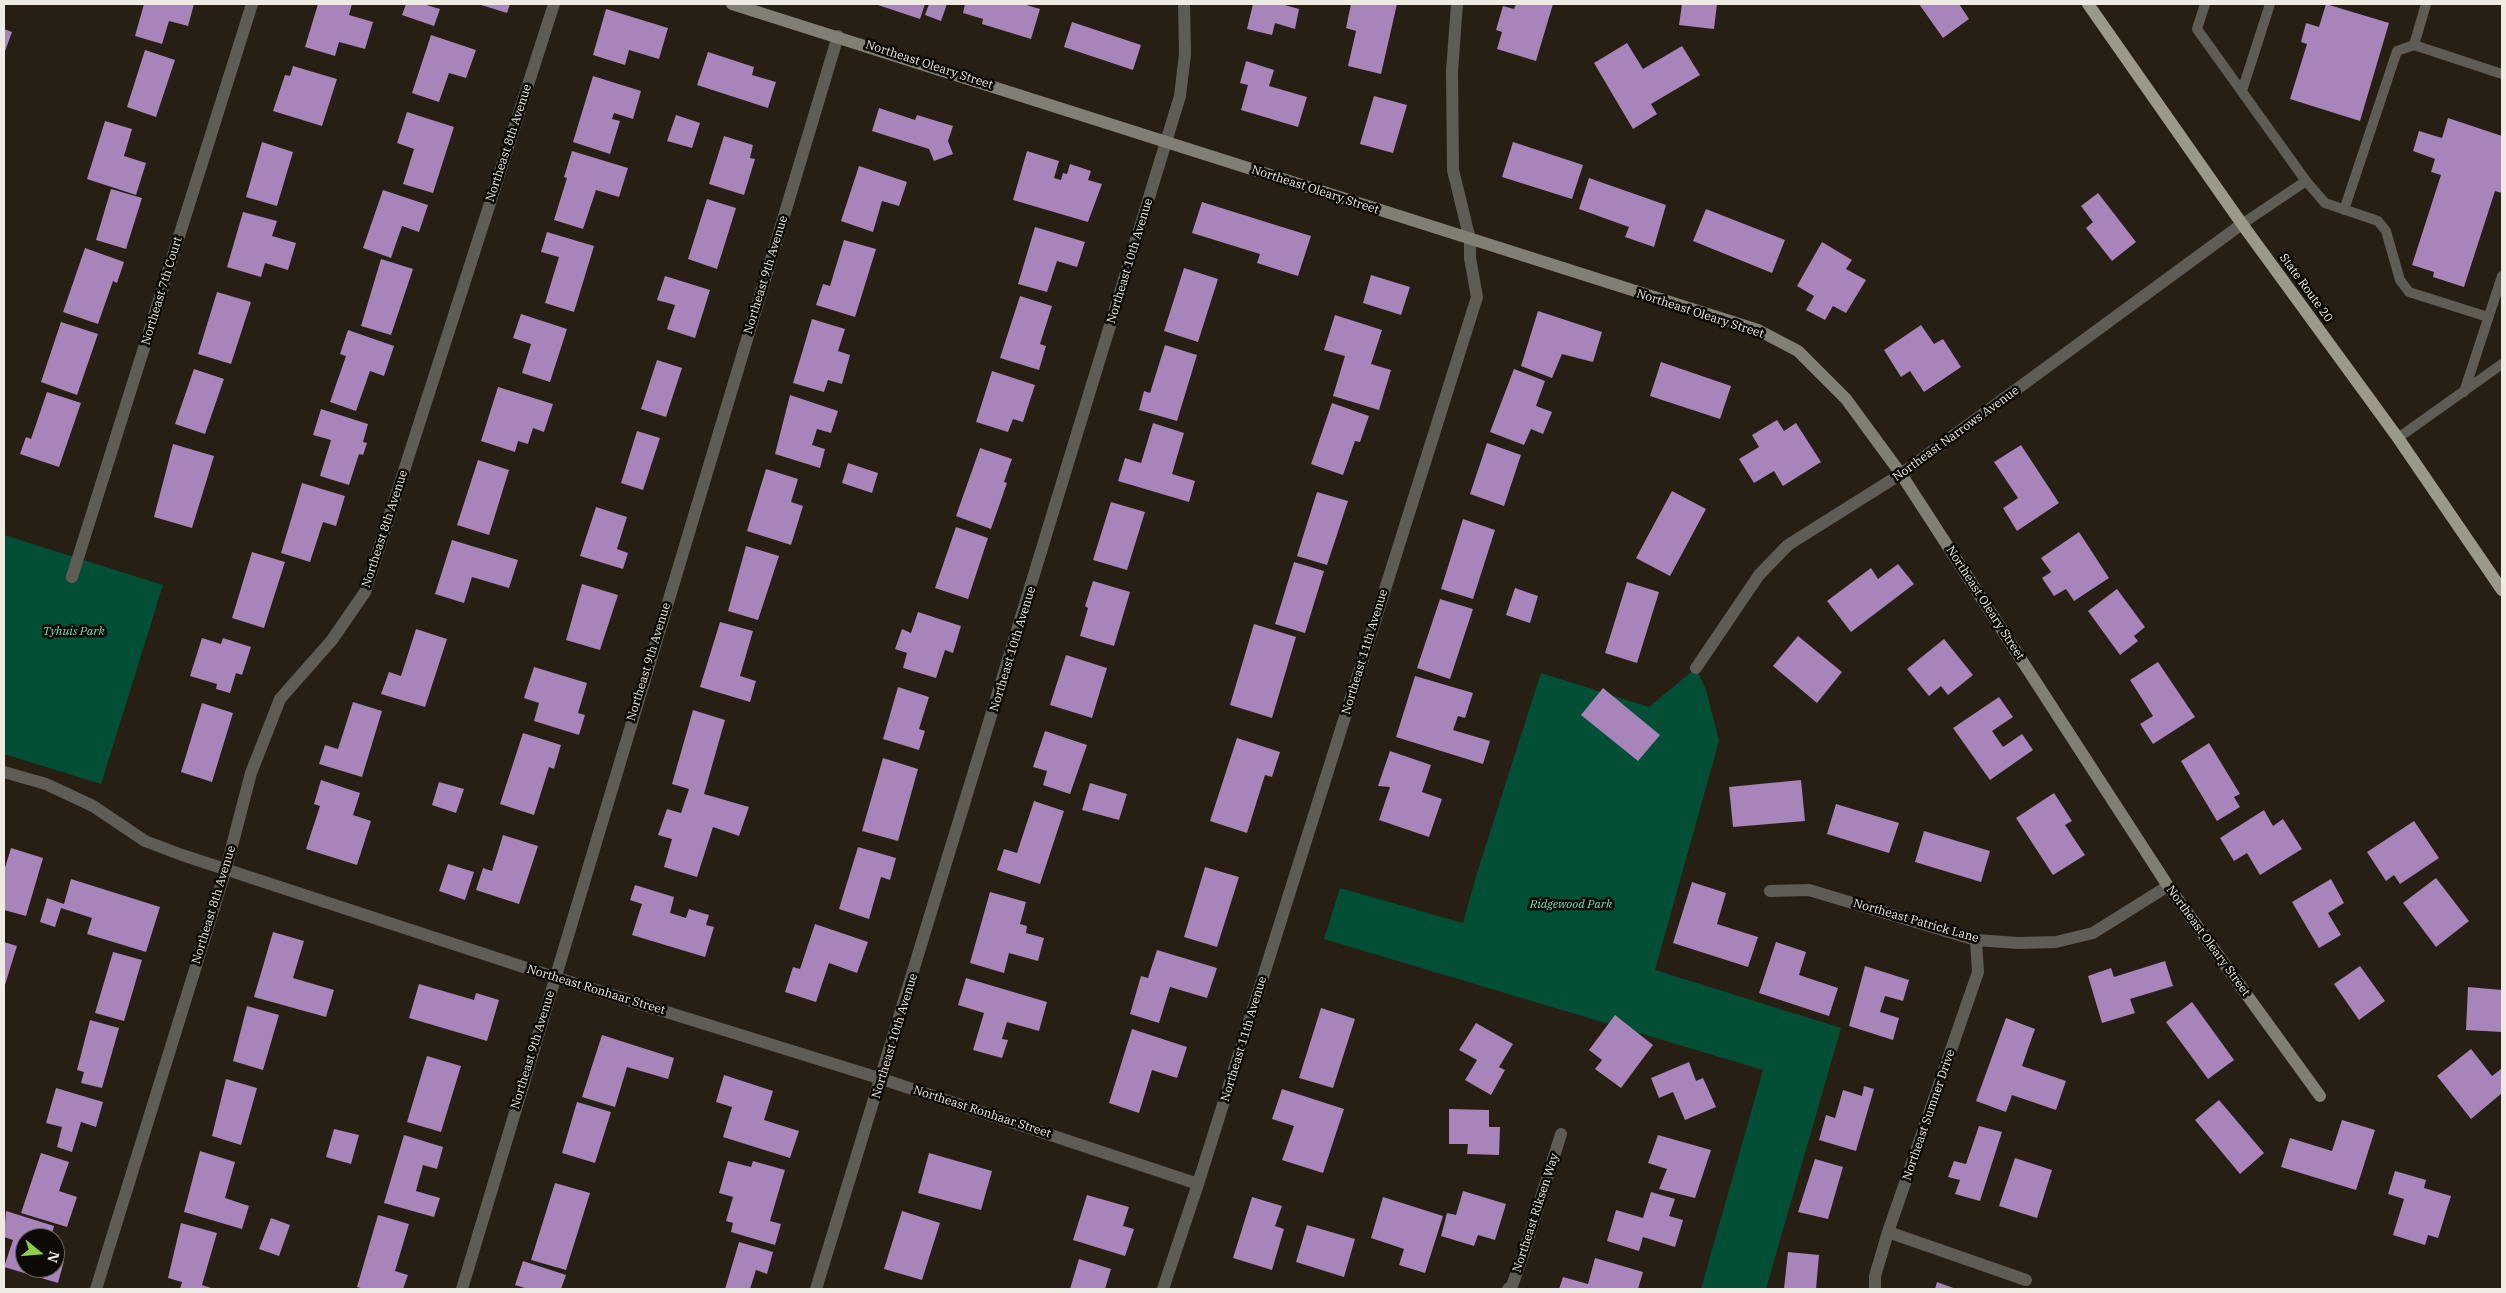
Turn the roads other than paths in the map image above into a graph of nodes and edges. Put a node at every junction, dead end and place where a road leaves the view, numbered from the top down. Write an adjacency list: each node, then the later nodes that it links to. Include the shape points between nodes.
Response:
1 (252, 4): 25 (street, Northeast 7th Court)
2 (554, 4): 29 (street, Northeast 8th Avenue, via 365,592 332,640 280,699 251,773)
3 (732, 4): 10 (street, Northeast Oleary Street)
4 (1184, 4): 14 (street, Northeast 10th Avenue, via 1185,54 1180,96)
5 (1457, 4): 18 (street, Northeast 11th Avenue, via 1452,71 1453,170)
6 (2088, 4): 17 (main road, State Route 20)
7 (2205, 4): 13 (lane, via 2197,29)
8 (2270, 4): 13 (lane)
9 (2426, 4): 11 (lane)
10 (838, 36): 14 (street, Northeast Oleary Street); 33 (street, Northeast 9th Avenue)
11 (2414, 45): 12 (lane); 16 (lane, via 2397,51)
12 (2502, 74)
13 (2242, 92): 15 (lane)
14 (1167, 142): 18 (street, Northeast Oleary Street); 34 (street, Northeast 10th Avenue)
15 (2306, 181): 16 (lane, via 2325,203); 17 (lane)
16 (2344, 210): 20 (lane, via 2378,221 2386,230 2400,280 2409,292)
17 (2242, 224): 23 (main road, State Route 20); 24 (street, Northeast Narrows Avenue)
18 (1470, 240): 24 (street, Northeast Oleary Street, via 1758,330 1798,351 1846,399); 37 (street, Northeast 11th Avenue, via 1477,297)
19 (2502, 276): 20 (lane)
20 (2488, 317): 22 (lane)
21 (2502, 364): 22 (lane)
22 (2464, 392): 23 (lane)
23 (2398, 438): 26 (main road, State Route 20)
24 (1901, 474): 27 (street, Northeast Narrows Avenue, via 1788,545 1759,575); 30 (street, Northeast Oleary Street)
25 (72, 577)
26 (2500, 582)
27 (1696, 668)
28 (4, 772): 29 (street, Northeast Ronhaar Street, via 46,784 93,806 145,841)
29 (226, 869): 33 (street, Northeast Ronhaar Street); 40 (street, Northeast 8th Avenue)
30 (2168, 886): 32 (street, Northeast Patrick Lane, via 2093,933 2056,942); 35 (street, Northeast Oleary Street)
31 (1770, 891): 32 (street, Northeast Patrick Lane, via 1809,890)
32 (1976, 940): 38 (street, Northeast Sumner Drive, via 1978,972)
33 (554, 977): 34 (street, Northeast Ronhaar Street); 41 (street, Northeast 9th Avenue)
34 (882, 1079): 37 (street, Northeast Ronhaar Street); 42 (street, Northeast 10th Avenue)
35 (2320, 1096)
36 (1561, 1134): 44 (street, Northeast Riksen Way, via 1522,1258)
37 (1198, 1184): 43 (street, Northeast 11th Avenue)
38 (1888, 1232): 39 (street); 45 (street, Northeast Sumner Drive)
39 (2026, 1280)
40 (96, 1289)
41 (462, 1289)
42 (816, 1289)
43 (1164, 1289)
44 (1508, 1289)
45 (1874, 1289)

